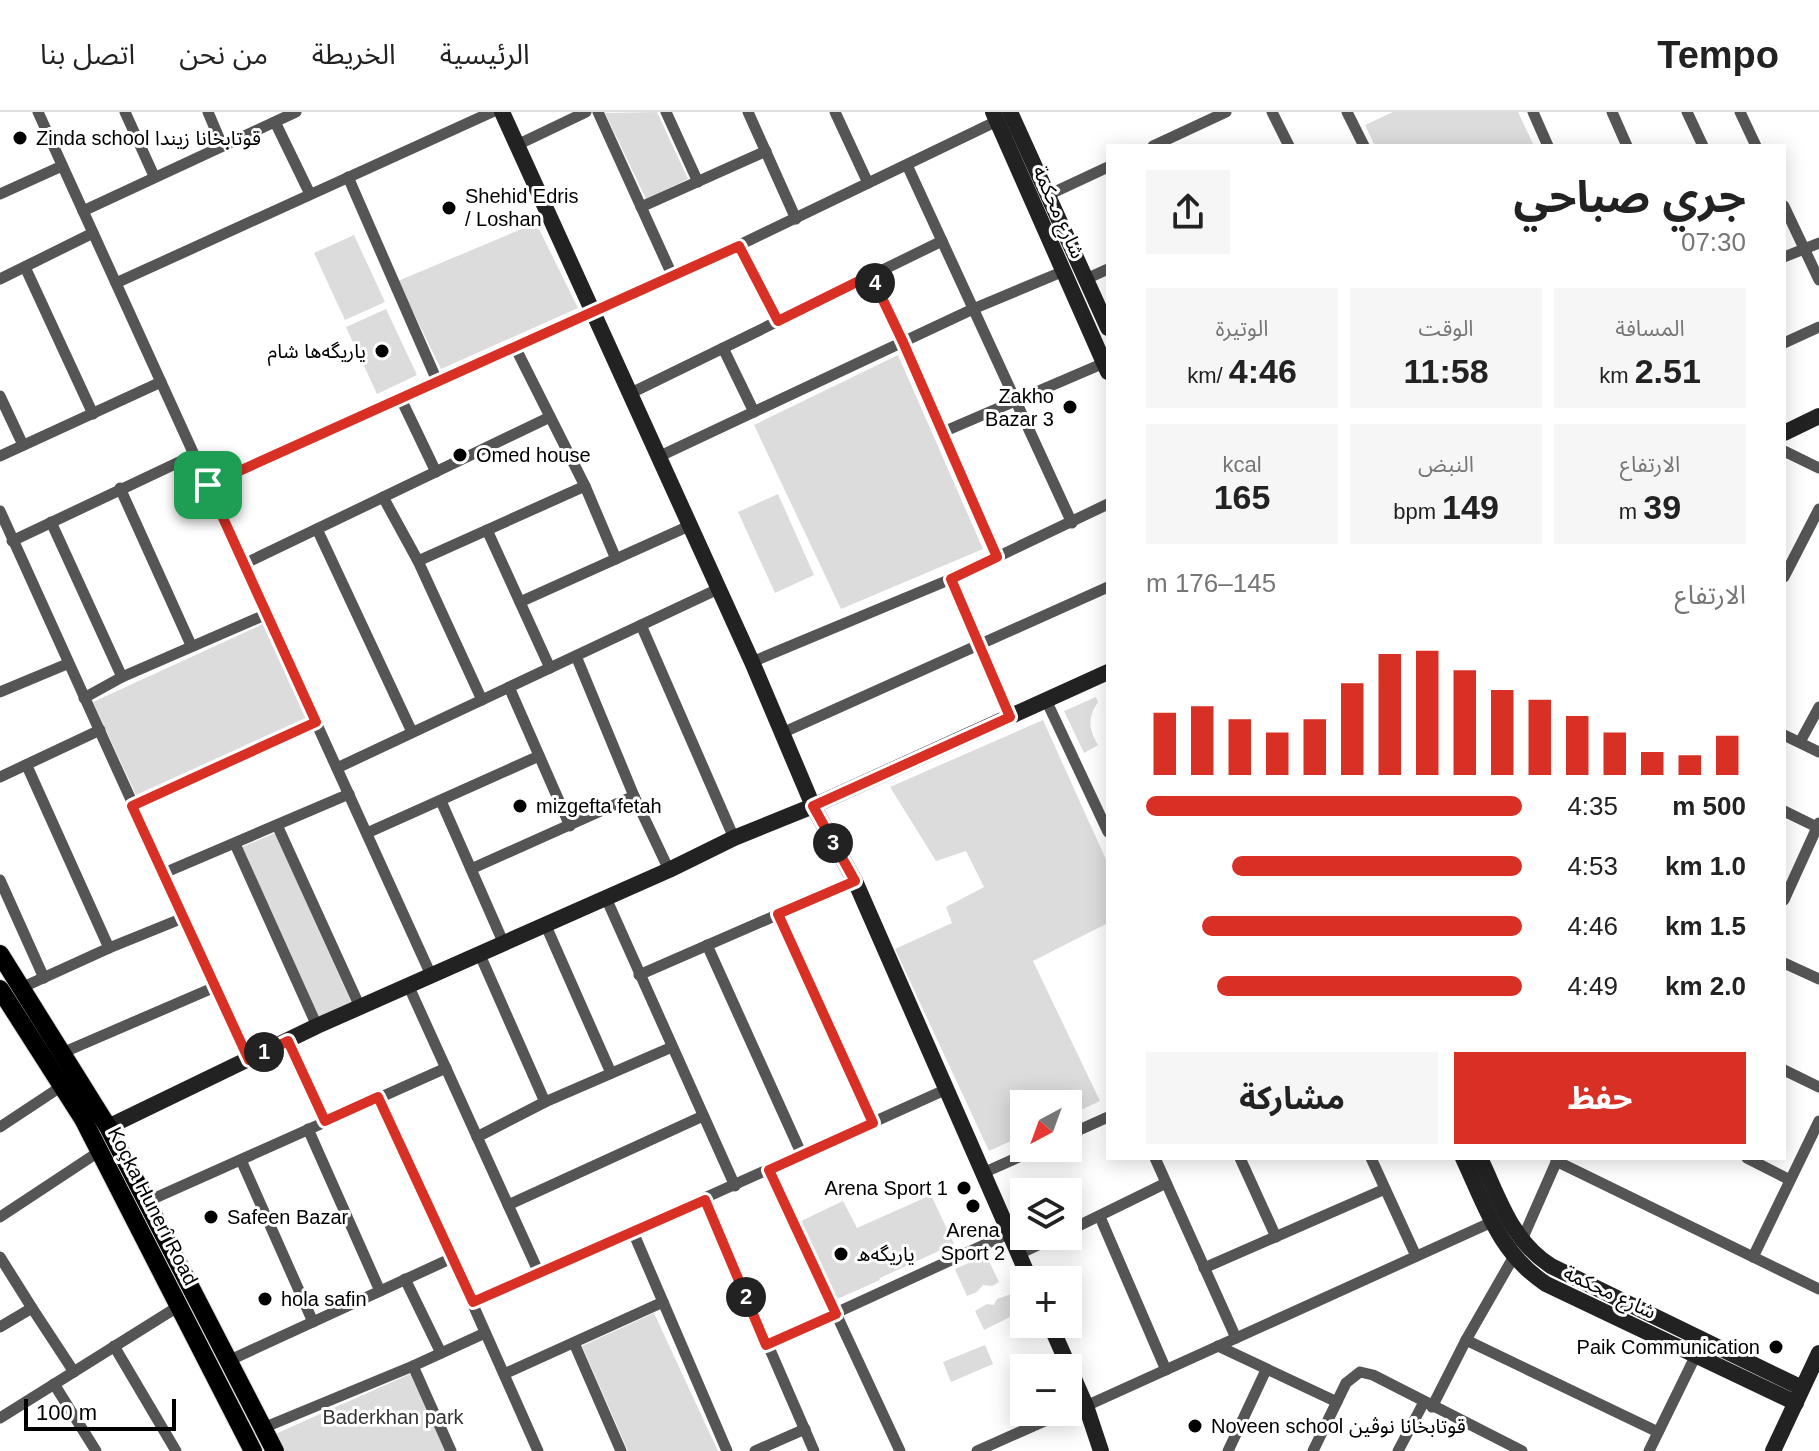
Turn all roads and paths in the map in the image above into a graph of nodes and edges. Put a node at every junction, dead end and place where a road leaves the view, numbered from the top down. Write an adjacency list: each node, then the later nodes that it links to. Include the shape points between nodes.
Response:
1 (38, 112): 32 (street)
2 (125, 112): 34 (street)
3 (208, 112): 28 (street)
4 (296, 112): 20 (street)
5 (492, 112): 35 (street)
6 (502, 112): 29 (street)
7 (586, 112): 29 (street)
8 (598, 112): 41 (street)
9 (666, 112): 36 (street)
10 (748, 112): 30 (street)
11 (835, 112): 37 (street)
12 (1226, 112): 21 (street)
13 (1272, 112): 22 (street)
14 (1348, 112): 23 (street)
15 (1612, 112): 25 (street)
16 (1687, 112): 26 (street)
17 (1740, 112): 27 (street)
18 (1535, 113): 24 (street)
19 (1000, 115): 31 (street); 40 (street, شارع محكمة); 53 (street, شارع محكمة)
20 (275, 122): 28 (street); 39 (street)
21 (1157, 144)
22 (1288, 144)
23 (1363, 144)
24 (1547, 144)
25 (1626, 144)
26 (1702, 144)
27 (1755, 144)
28 (222, 145): 34 (street)
29 (517, 145): 61 (street)
30 (766, 151): 36 (street); 44 (street)
31 (907, 165): 37 (street); 46 (street)
32 (62, 166): 38 (street); 43 (street)
33 (1106, 168): 40 (street)
34 (154, 176): 43 (street)
35 (348, 177): 39 (street); 71 (street)
36 (698, 182): 41 (street)
37 (868, 183): 44 (street)
38 (0, 194)
39 (310, 194): 59 (street)
40 (1048, 195): 57 (street, شارع محكمة)
41 (641, 207): 55 (street)
42 (1786, 210): 49 (street)
43 (83, 211): 45 (street)
44 (796, 219): 48 (street)
45 (93, 233): 51 (street); 59 (street)
46 (942, 241): 54 (street); 60 (street)
47 (1819, 243): 49 (street)
48 (739, 246): 55 (street); 62 (street)
49 (1804, 249): 50 (street); 58 (street)
50 (1786, 256)
51 (25, 267): 56 (street); 77 (street)
52 (1106, 270): 57 (street)
53 (1064, 271): 60 (street); 69 (street, شارع محكمة)
54 (871, 275): 62 (street); 65 (street)
55 (673, 277): 61 (street)
56 (0, 279)
57 (1086, 279): 63 (street, شارع محكمة)
58 (1819, 280)
59 (116, 283): 70 (street)
60 (973, 309): 65 (street); 75 (street)
61 (592, 314): 67 (street); 72 (street)
62 (778, 321): 68 (street)
63 (1106, 324)
64 (1819, 327): 66 (street)
65 (903, 342): 76 (street); 80 (street)
66 (1786, 342)
67 (515, 347): 71 (street); 79 (street)
68 (723, 348): 72 (street); 76 (street)
69 (1106, 367): 75 (street)
70 (161, 382): 77 (street); 84 (street)
71 (438, 383): 74 (street)
72 (629, 394): 86 (street)
73 (0, 396): 82 (street)
74 (401, 399): 88 (street); 89 (street)
75 (1015, 399): 80 (street); 97 (street)
76 (754, 412): 86 (street)
77 (93, 414): 82 (street)
78 (1819, 416): 81 (street)
79 (550, 417): 88 (street); 90 (street)
80 (943, 432): 102 (street)
81 (1786, 432)
82 (23, 445): 85 (street)
83 (1786, 452): 87 (street)
84 (194, 455): 89 (street); 91 (street)
85 (0, 456)
86 (658, 457): 98 (street)
87 (1819, 468)
88 (436, 472): 92 (street)
89 (208, 485): 105 (street)
90 (585, 486): 100 (street); 103 (street)
91 (120, 488): 96 (street); 114 (street)
92 (383, 497): 99 (street); 104 (street)
93 (1106, 505): 97 (street)
94 (1819, 509): 106 (street)
95 (0, 511): 101 (street)
96 (51, 522): 101 (street); 120 (street)
97 (1072, 523): 102 (street)
98 (689, 526): 103 (street); 109 (street)
99 (317, 529): 105 (street); 130 (street)
100 (487, 530): 104 (street); 110 (street)
101 (12, 541): 117 (street)
102 (997, 557): 107 (street)
103 (616, 559): 110 (street)
104 (418, 561): 124 (street)
105 (244, 564): 111 (street)
106 (1786, 573)
107 (951, 579): 113 (street); 116 (street)
108 (1106, 588): 113 (street)
109 (718, 589): 112 (street); 116 (street)
110 (520, 602): 118 (street)
111 (267, 614): 114 (street); 128 (street)
112 (641, 625): 115 (street); 150 (street)
113 (979, 644): 127 (street); 131 (street)
114 (191, 645): 120 (street)
115 (576, 656): 118 (street); 140 (street)
116 (752, 662): 131 (street)
117 (67, 664): 122 (street); 123 (street)
118 (550, 668): 121 (street)
119 (1106, 673): 125 (street)
120 (122, 677): 123 (street)
121 (509, 687): 124 (street); 135 (street)
122 (0, 692)
123 (84, 698): 129 (street)
124 (482, 700): 130 (street)
125 (1046, 700): 127 (street); 148 (street)
126 (1819, 707): 133 (street)
127 (1010, 717): 143 (street)
128 (316, 722): 137 (street); 142 (street)
129 (100, 730): 136 (street); 142 (street)
130 (412, 732): 137 (street)
131 (782, 733): 143 (street)
132 (1786, 736): 133 (street)
133 (1800, 742): 134 (street)
134 (1819, 752)
135 (539, 756): 141 (street); 146 (street)
136 (27, 766): 138 (street); 164 (street)
137 (337, 768): 139 (street)
138 (0, 777)
139 (349, 794): 145 (street); 149 (street)
140 (634, 796): 146 (street); 153 (street)
141 (441, 801): 149 (street); 152 (street)
142 (132, 806): 154 (street)
143 (813, 806): 150 (street); 156 (street)
144 (1786, 812): 147 (street)
145 (277, 825): 151 (street); 176 (street)
146 (570, 826): 152 (street)
147 (1818, 826): 157 (street)
148 (1106, 828)
149 (367, 833): 168 (street)
150 (734, 838): 153 (street)
151 (235, 844): 154 (street); 177 (street)
152 (471, 869): 162 (street)
153 (669, 870): 158 (street)
154 (164, 873): 160 (street)
155 (0, 880): 170 (street)
156 (855, 881): 159 (street); 187 (street)
157 (1786, 896)
158 (606, 898): 161 (street); 169 (street)
159 (778, 914): 163 (street); 194 (street)
160 (183, 918): 164 (street); 172 (street)
161 (546, 926): 162 (street); 184 (street)
162 (504, 944): 166 (street)
163 (707, 945): 169 (street); 201 (street)
164 (109, 948): 170 (street)
165 (0, 954): 174 (main road)
166 (480, 955): 168 (street); 189 (street)
167 (1786, 964): 171 (street)
168 (431, 975): 173 (street)
169 (639, 975): 179 (street)
170 (44, 978): 174 (street)
171 (1819, 979)
172 (215, 987): 180 (street); 181 (street)
173 (409, 987): 176 (street); 182 (street)
174 (21, 988): 180 (main road)
175 (0, 989): 185 (main road, Koçka Hunerî Road)
176 (360, 1007): 177 (street)
177 (317, 1026): 178 (street)
178 (288, 1041): 181 (street); 192 (street)
179 (672, 1047): 184 (street); 190 (street)
180 (62, 1053): 196 (main road)
181 (249, 1060): 196 (street)
182 (446, 1068): 188 (street); 199 (street)
183 (1786, 1071): 186 (street)
184 (611, 1073): 189 (street)
185 (62, 1086): 195 (street); 200 (main road, Koçka Hunerî Road)
186 (1819, 1087)
187 (947, 1089): 194 (street); 213 (street)
188 (378, 1097): 192 (street); 235 (street)
189 (545, 1102): 199 (street)
190 (703, 1116): 216 (street); 220 (street)
191 (1106, 1118): 198 (street)
192 (325, 1121): 197 (street)
193 (1819, 1121): 214 (street)
194 (873, 1123): 201 (street)
195 (0, 1127)
196 (108, 1127): 219 (main road)
197 (308, 1129): 202 (street); 242 (street)
198 (1082, 1129)
199 (477, 1137): 220 (street)
200 (100, 1151): 221 (street); 245 (main road, Koçka Hunerî Road)
201 (802, 1155): 212 (street)
202 (241, 1160): 219 (street); 248 (street)
203 (1156, 1160): 215 (street)
204 (1241, 1160): 227 (street)
205 (1372, 1160): 217 (street)
206 (1464, 1160): 223 (street, شارع محكمة)
207 (1481, 1160): 228 (street, شارع محكمة)
208 (1557, 1160): 228 (street)
209 (1559, 1160): 234 (street)
210 (1751, 1160): 214 (street)
211 (1010, 1161): 213 (street)
212 (769, 1170): 216 (street); 247 (street)
213 (983, 1173): 226 (street)
214 (1790, 1180): 234 (street)
215 (1166, 1183): 222 (street); 238 (street)
216 (735, 1186): 218 (street)
217 (1385, 1189): 227 (street); 232 (street)
218 (705, 1200): 225 (street); 255 (street)
219 (146, 1202): 261 (main road)
220 (508, 1205): 239 (street)
221 (0, 1217)
222 (1100, 1217): 224 (street); 263 (street)
223 (1492, 1222): 232 (street); 236 (street, شارع محكمة)
224 (1082, 1225)
225 (633, 1232): 239 (street); 244 (street)
226 (1010, 1233): 247 (street)
227 (1276, 1237): 238 (street)
228 (1521, 1242): 268 (street, شارع محكمة, via 1551,1266)
229 (1017, 1250): 231 (street)
230 (1027, 1250): 231 (street)
231 (1019, 1254): 237 (street)
232 (1416, 1256): 252 (street)
233 (0, 1257): 246 (street)
234 (1753, 1257): 241 (street)
235 (452, 1258): 240 (street); 243 (street)
236 (1513, 1258): 253 (street); 260 (street, شارع محكمة, via 1546,1284)
237 (1024, 1266)
238 (1204, 1268): 252 (street)
239 (539, 1273): 243 (street)
240 (405, 1279): 242 (street); 258 (street)
241 (1819, 1289)
242 (380, 1291): 248 (street)
243 (473, 1302): 250 (street)
244 (663, 1302): 254 (street); 285 (street)
245 (179, 1306): 256 (street); 280 (main road, Koçka Hunerî Road)
246 (32, 1308): 249 (street); 265 (street)
247 (836, 1314): 255 (street); 288 (street)
248 (313, 1322): 261 (street)
249 (0, 1327)
250 (485, 1333): 258 (street); 266 (street)
251 (1056, 1338): 270 (street)
252 (1236, 1338): 257 (street)
253 (1466, 1340): 271 (street); 277 (street)
254 (574, 1343): 266 (street); 284 (street)
255 (766, 1345): 276 (street)
256 (114, 1346): 265 (street); 279 (street)
257 (1218, 1346): 263 (street); 264 (street)
258 (441, 1353): 262 (street)
259 (1819, 1353): 268 (street)
260 (1696, 1355): 268 (street, شارع محكمة); 277 (street)
261 (228, 1361): 275 (main road)
262 (413, 1366): 275 (street); 282 (street)
263 (1166, 1370): 270 (street)
264 (1266, 1370): 269 (street); 291 (street)
265 (74, 1372): 267 (street)
266 (504, 1374): 283 (street)
267 (54, 1384): 273 (street); 278 (street)
268 (1799, 1395): 296 (street)
269 (1337, 1402): 271 (street, via 1346,1383 1360,1372); 292 (street)
270 (1085, 1405): 272 (street); 290 (street)
271 (1428, 1405): 293 (street); 294 (street)
272 (1082, 1406)
273 (0, 1418)
274 (1033, 1426): 289 (street)
275 (263, 1428): 281 (main road)
276 (805, 1429): 286 (street); 287 (street)
277 (1658, 1432): 295 (street)
278 (95, 1451)
279 (176, 1451)
280 (253, 1451)
281 (275, 1451)
282 (451, 1451)
283 (538, 1451)
284 (621, 1451)
285 (727, 1451)
286 (755, 1451)
287 (814, 1451)
288 (900, 1451)
289 (977, 1451)
290 (1101, 1451)
291 (1228, 1451)
292 (1313, 1451)
293 (1398, 1451)
294 (1522, 1451)
295 (1649, 1451)
296 (1773, 1451)

